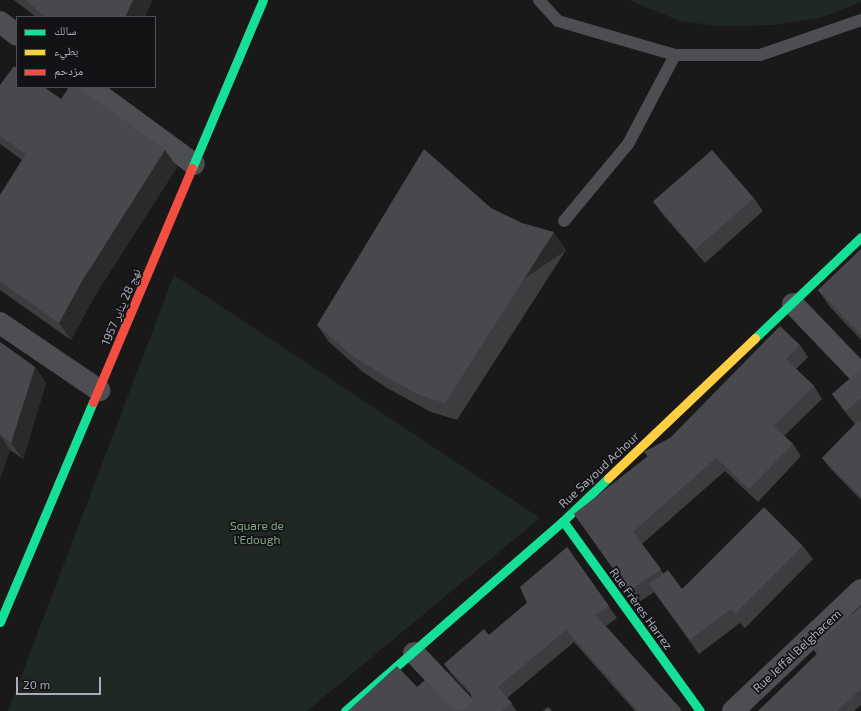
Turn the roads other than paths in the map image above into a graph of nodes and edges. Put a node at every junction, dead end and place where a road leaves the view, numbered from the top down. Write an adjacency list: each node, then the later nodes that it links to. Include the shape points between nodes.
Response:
1 (263, 0): 8 (street, نهج 28 يناير 1957)
2 (539, 0): 6 (lane, via 558,21)
3 (861, 20): 6 (lane, via 760,55)
4 (0, 22): 5 (street)
5 (16, 34)
6 (675, 55): 9 (lane, via 628,144)
7 (90, 88): 8 (street)
8 (194, 164): 14 (street, نهج 28 يناير 1957)
9 (564, 221)
10 (861, 238): 11 (street, Rue Sayoud Achour)
11 (793, 304): 13 (street); 15 (street, Rue Sayoud Achour)
12 (0, 323): 14 (street)
13 (861, 376)
14 (99, 390): 17 (street, نهج 28 يناير 1957)
15 (563, 521): 18 (street, Rue Sayoud Achour); 21 (street, Rue Frères Harrez)
16 (861, 590): 22 (street, Rue Jeffal Belghacem)
17 (0, 622)
18 (414, 653): 19 (street, Rue Sayoud Achour); 20 (street)
19 (345, 711)
20 (469, 711)
21 (700, 711)
22 (733, 711)

